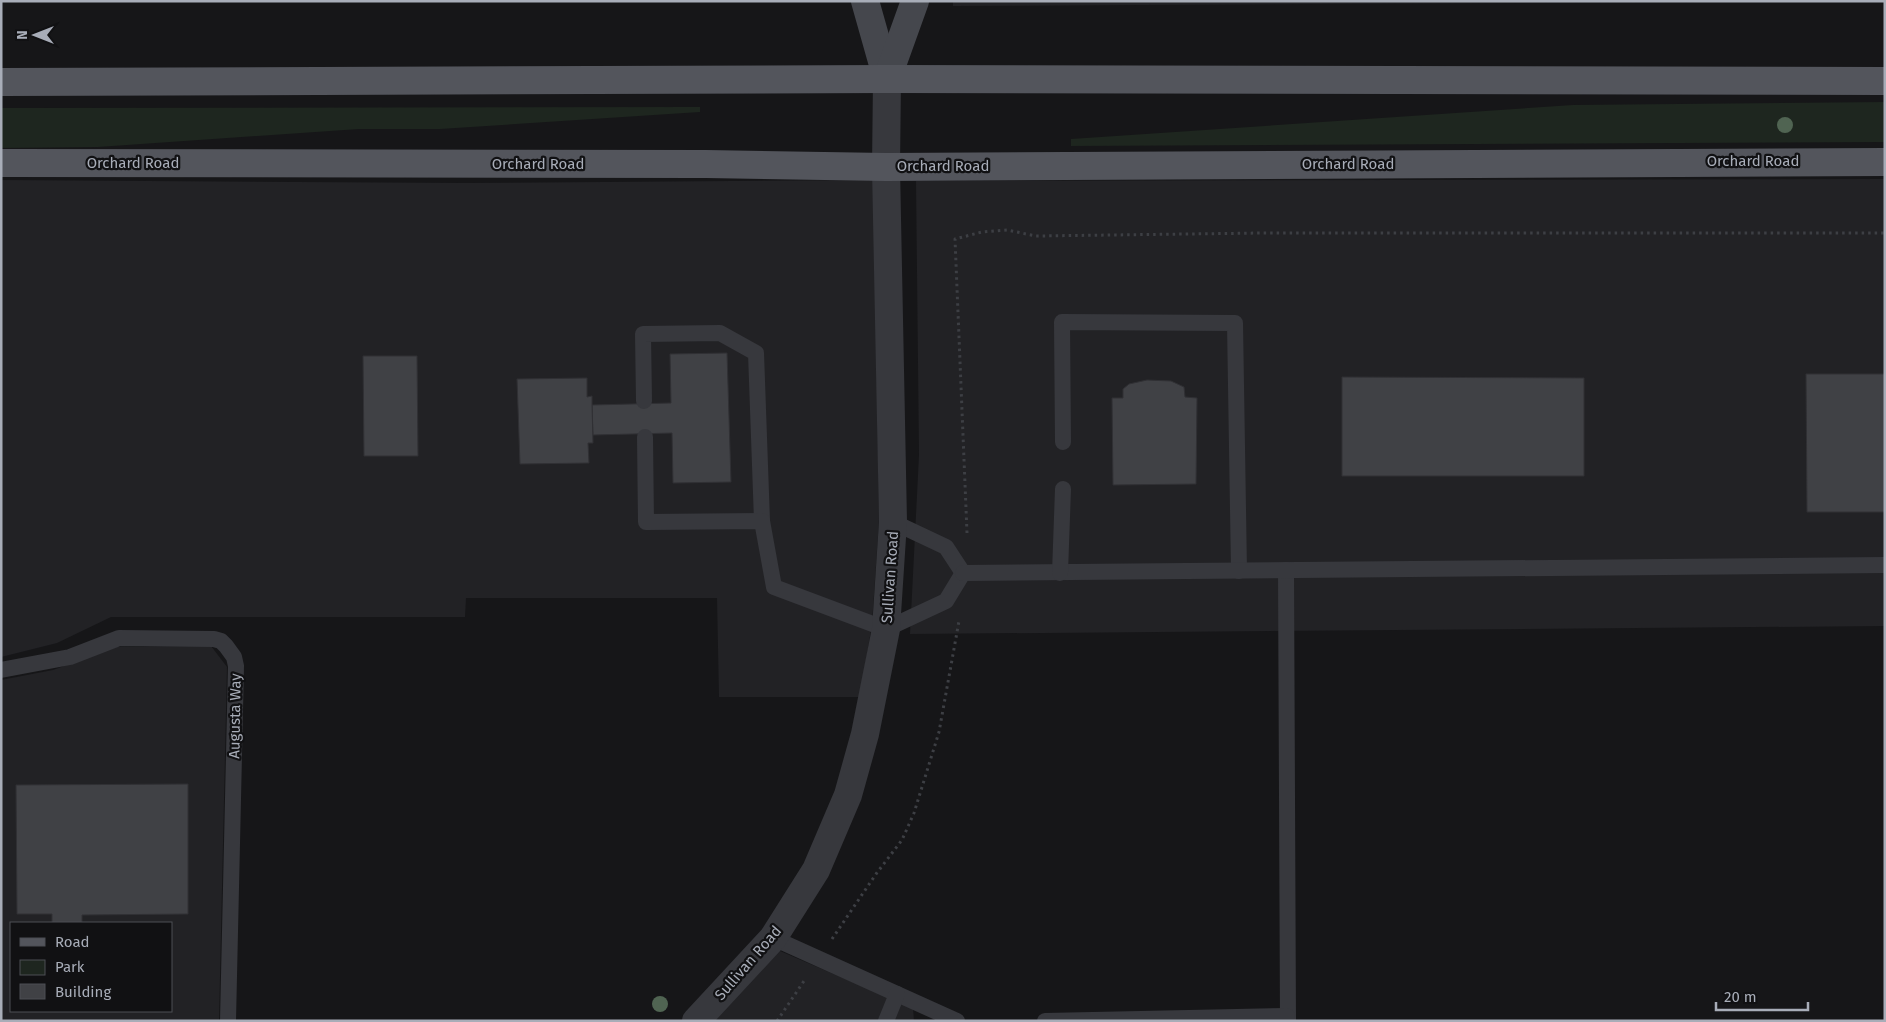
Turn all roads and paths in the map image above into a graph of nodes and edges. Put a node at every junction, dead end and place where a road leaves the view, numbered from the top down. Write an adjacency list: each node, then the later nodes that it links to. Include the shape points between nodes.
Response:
1 (865, 1): 3 (street, Sullivan Road)
2 (915, 1): 3 (street, Sullivan Road)
3 (888, 80): 4 (main road); 5 (main road); 8 (street, Sullivan Road)
4 (1885, 81)
5 (1, 82)
6 (1885, 162): 8 (main road, Orchard Road)
7 (1, 163): 8 (main road, Orchard Road)
8 (886, 167): 15 (street, Sullivan Road)
9 (1885, 233): 19 (path, via 1036,236 1007,230 955,239 967,528)
10 (644, 401): 14 (lane, via 643,334 720,333 756,353)
11 (645, 437): 14 (lane, via 646,522)
12 (1063, 442): 18 (lane, via 1062,322 1235,323)
13 (1063, 489): 20 (lane)
14 (762, 521): 22 (lane, via 774,587)
15 (893, 522): 19 (lane, via 946,547); 22 (street, Sullivan Road)
16 (1885, 565): 17 (lane)
17 (1286, 570): 18 (lane); 27 (lane)
18 (1239, 571): 20 (lane)
19 (963, 573): 20 (lane); 22 (lane, via 946,601)
20 (1060, 573)
21 (959, 619): 25 (path, via 938,732 914,813 902,840)
22 (886, 629): 24 (street, Sullivan Road, via 865,734 848,796 816,870)
23 (1, 670): 28 (lane, Augusta Way, via 70,657 119,638 207,638 221,641 230,651 236,666)
24 (773, 938): 25 (lane); 29 (street, Sullivan Road)
25 (819, 958): 26 (lane); 30 (path)
26 (897, 994): 31 (lane); 32 (lane)
27 (1287, 1018): 33 (lane)
28 (228, 1021)
29 (696, 1021)
30 (777, 1021)
31 (886, 1021)
32 (957, 1021)
33 (1045, 1021)

